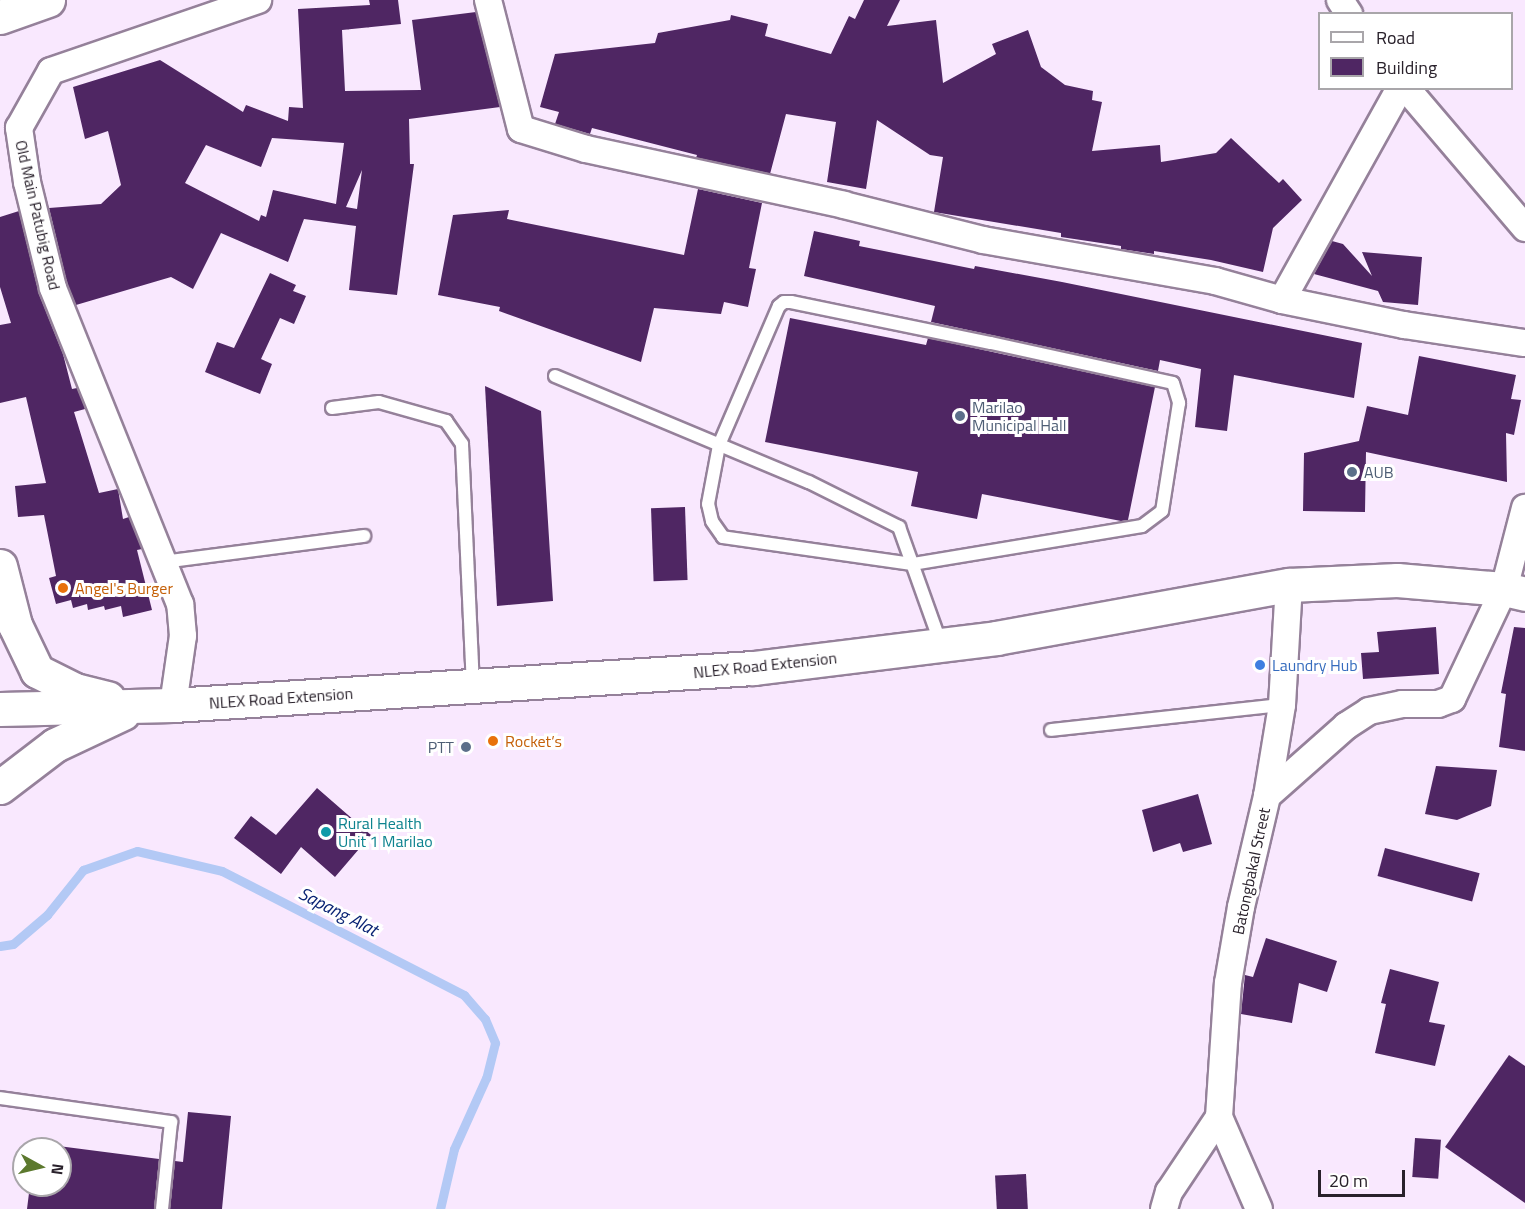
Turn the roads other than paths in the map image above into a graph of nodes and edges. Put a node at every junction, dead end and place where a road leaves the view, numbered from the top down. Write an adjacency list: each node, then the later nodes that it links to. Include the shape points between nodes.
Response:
1 (48, 0): 4 (main road)
2 (258, 0): 16 (street, Old Main Patubig Road, via 51,71 19,128 27,182 53,288)
3 (488, 0): 9 (street, via 521,129 586,149 984,240 1215,281)
4 (0, 17)
5 (1399, 90): 9 (street)
6 (1408, 90): 7 (street)
7 (1525, 228): 8 (street)
8 (1525, 234)
9 (1282, 300): 10 (street, via 1404,325)
10 (1525, 343)
11 (555, 376): 13 (lane)
12 (332, 408): 22 (lane, via 379,402 446,421 462,444)
13 (719, 445): 17 (lane, via 809,482 899,527); 17 (lane, via 708,504 711,521 723,537); 17 (lane, via 779,306 791,302 1173,383 1179,403 1162,511 1142,526)
14 (1525, 508): 20 (street, Batongbakal Street)
15 (364, 536): 16 (lane)
16 (163, 562): 24 (street, Old Main Patubig Road, via 180,604 183,636)
17 (912, 564): 21 (lane)
18 (0, 566): 24 (main road, via 15,625 37,671 75,690)
19 (1289, 585): 20 (main road, NLEX Road Extension, via 1397,580); 21 (main road, NLEX Road Extension); 23 (street)
20 (1514, 591): 28 (street, Batongbakal Street, via 1452,699 1370,711 1346,726)
21 (942, 646): 22 (main road, NLEX Road Extension, via 753,668)
22 (473, 686): 24 (main road, NLEX Road Extension)
23 (1282, 705): 26 (lane); 28 (street)
24 (158, 706): 25 (main road, NLEX Road Extension); 27 (main road, via 109,718 55,745)
25 (0, 709)
26 (1051, 730)
27 (0, 787)
28 (1267, 796): 30 (street, Batongbakal Street, via 1228,982)
29 (0, 1098): 31 (lane, via 171,1122)
30 (1220, 1117): 32 (street, via 1169,1192); 33 (street)
31 (162, 1209)
32 (1164, 1209)
33 (1259, 1209)

